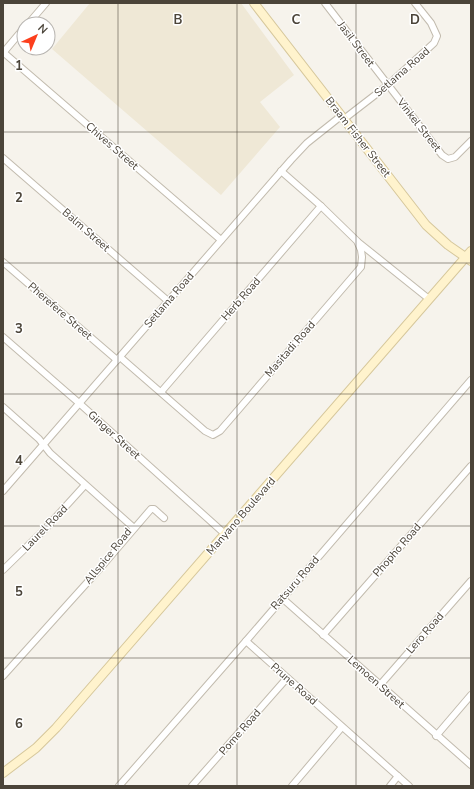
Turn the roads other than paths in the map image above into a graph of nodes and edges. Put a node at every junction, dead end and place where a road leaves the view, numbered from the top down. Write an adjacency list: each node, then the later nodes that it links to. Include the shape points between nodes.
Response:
1 (46, 3): 5 (street)
2 (254, 3): 9 (street, Braam Fisher Street)
3 (325, 3): 8 (street, Jasil Street)
4 (415, 3): 8 (street, Setlama Road, via 431,23 437,36 431,47)
5 (35, 16)
6 (16, 38): 7 (street)
7 (3, 53): 14 (street, Chives Street)
8 (388, 85): 9 (street, Setlama Road); 10 (street, Vinkel Street, via 448,159 455,157)
9 (343, 118): 12 (street, Setlama Road, via 307,143); 16 (street, Braam Fisher Street, via 433,232 448,245)
10 (471, 141)
11 (3, 158): 19 (street, Balm Street)
12 (281, 171): 13 (street); 14 (street, Setlama Road)
13 (321, 206): 15 (street); 23 (street, Herb Road)
14 (221, 240): 19 (street, Setlama Road)
15 (357, 241): 18 (street); 23 (street, Masitadi Road, via 362,258 360,267 218,433 213,435 205,431)
16 (469, 257): 18 (street, Manyano Boulevard)
17 (3, 262): 21 (street, Pherefere Street)
18 (429, 299): 32 (street, Manyano Boulevard)
19 (168, 301): 21 (street, Setlama Road)
20 (3, 337): 24 (street, Ginger Street)
21 (118, 359): 23 (street, Masitadi Road); 24 (street, Setlama Road)
22 (471, 380): 35 (street, Ratsuru Road)
23 (161, 392)
24 (79, 403): 26 (street, Setlama Road); 32 (street, Ginger Street)
25 (4, 409): 26 (street, Allspice Road)
26 (43, 444): 28 (street, Allspice Road); 29 (street, Setlama Road)
27 (471, 466): 36 (street, Phopho Road)
28 (85, 485): 31 (street, Allspice Road); 33 (street, Laurel Road)
29 (3, 491)
30 (164, 518): 31 (street, via 151,509)
31 (134, 528): 38 (street, Allspice Road)
32 (225, 534): 45 (street, Manyano Boulevard, via 46,739)
33 (3, 570)
34 (471, 581): 40 (street, Lero Road)
35 (282, 598): 36 (street, Lemoen Street); 37 (street, Ratsuru Road)
36 (323, 635): 40 (street, Lemoen Street)
37 (246, 641): 39 (street, Prune Road); 47 (street, Ratsuru Road)
38 (3, 676)
39 (287, 678): 42 (street, Prune Road); 48 (street, Pome Road)
40 (380, 685): 43 (street, Lemoen Street)
41 (471, 695): 43 (street)
42 (342, 727): 46 (street, Prune Road); 49 (street)
43 (436, 736): 44 (street, Lemoen Street)
44 (471, 765)
45 (3, 773)
46 (398, 776): 50 (street); 51 (street, Prune Road)
47 (119, 786)
48 (192, 786)
49 (292, 786)
50 (390, 786)
51 (409, 786)

